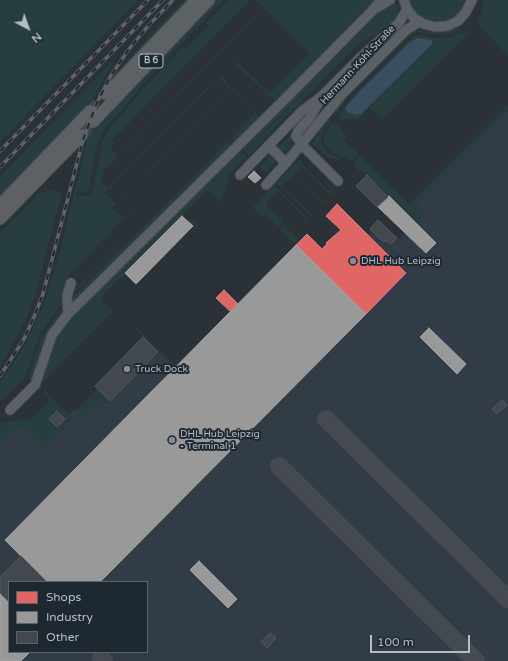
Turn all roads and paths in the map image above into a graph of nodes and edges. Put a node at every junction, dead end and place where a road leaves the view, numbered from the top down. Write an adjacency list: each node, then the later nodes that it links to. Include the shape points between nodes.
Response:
1 (196, 0): 9 (main road, B 6)
2 (209, 0): 12 (main road, B 6)
3 (381, 0): 7 (street)
4 (390, 0): 7 (street)
5 (472, 0): 8 (street, via 466,12 453,24 436,27)
6 (403, 3): 8 (street); 10 (street, Hermann-Köhl-Straße, via 400,23)
7 (372, 11): 23 (street)
8 (419, 22): 14 (street, Hermann-Köhl-Straße, via 406,30 343,93)
9 (106, 94)
10 (321, 97): 14 (street, Hermann-Köhl-Straße, via 296,136); 15 (street, Hermann-Köhl-Straße, via 302,112)
11 (90, 111): 20 (main road)
12 (93, 122)
13 (82, 135): 21 (main road)
14 (302, 145): 16 (street, Hermann-Köhl-Straße); 18 (street)
15 (269, 146): 16 (street); 17 (street, Hermann-Köhl-Straße)
16 (286, 163): 19 (street, Hermann-Köhl-Straße)
17 (240, 175)
18 (338, 181)
19 (266, 185)
20 (0, 205)
21 (0, 219)
22 (71, 283): 23 (street, via 67,296)
23 (68, 314): 24 (street, via 52,335 35,385)
24 (10, 410)

